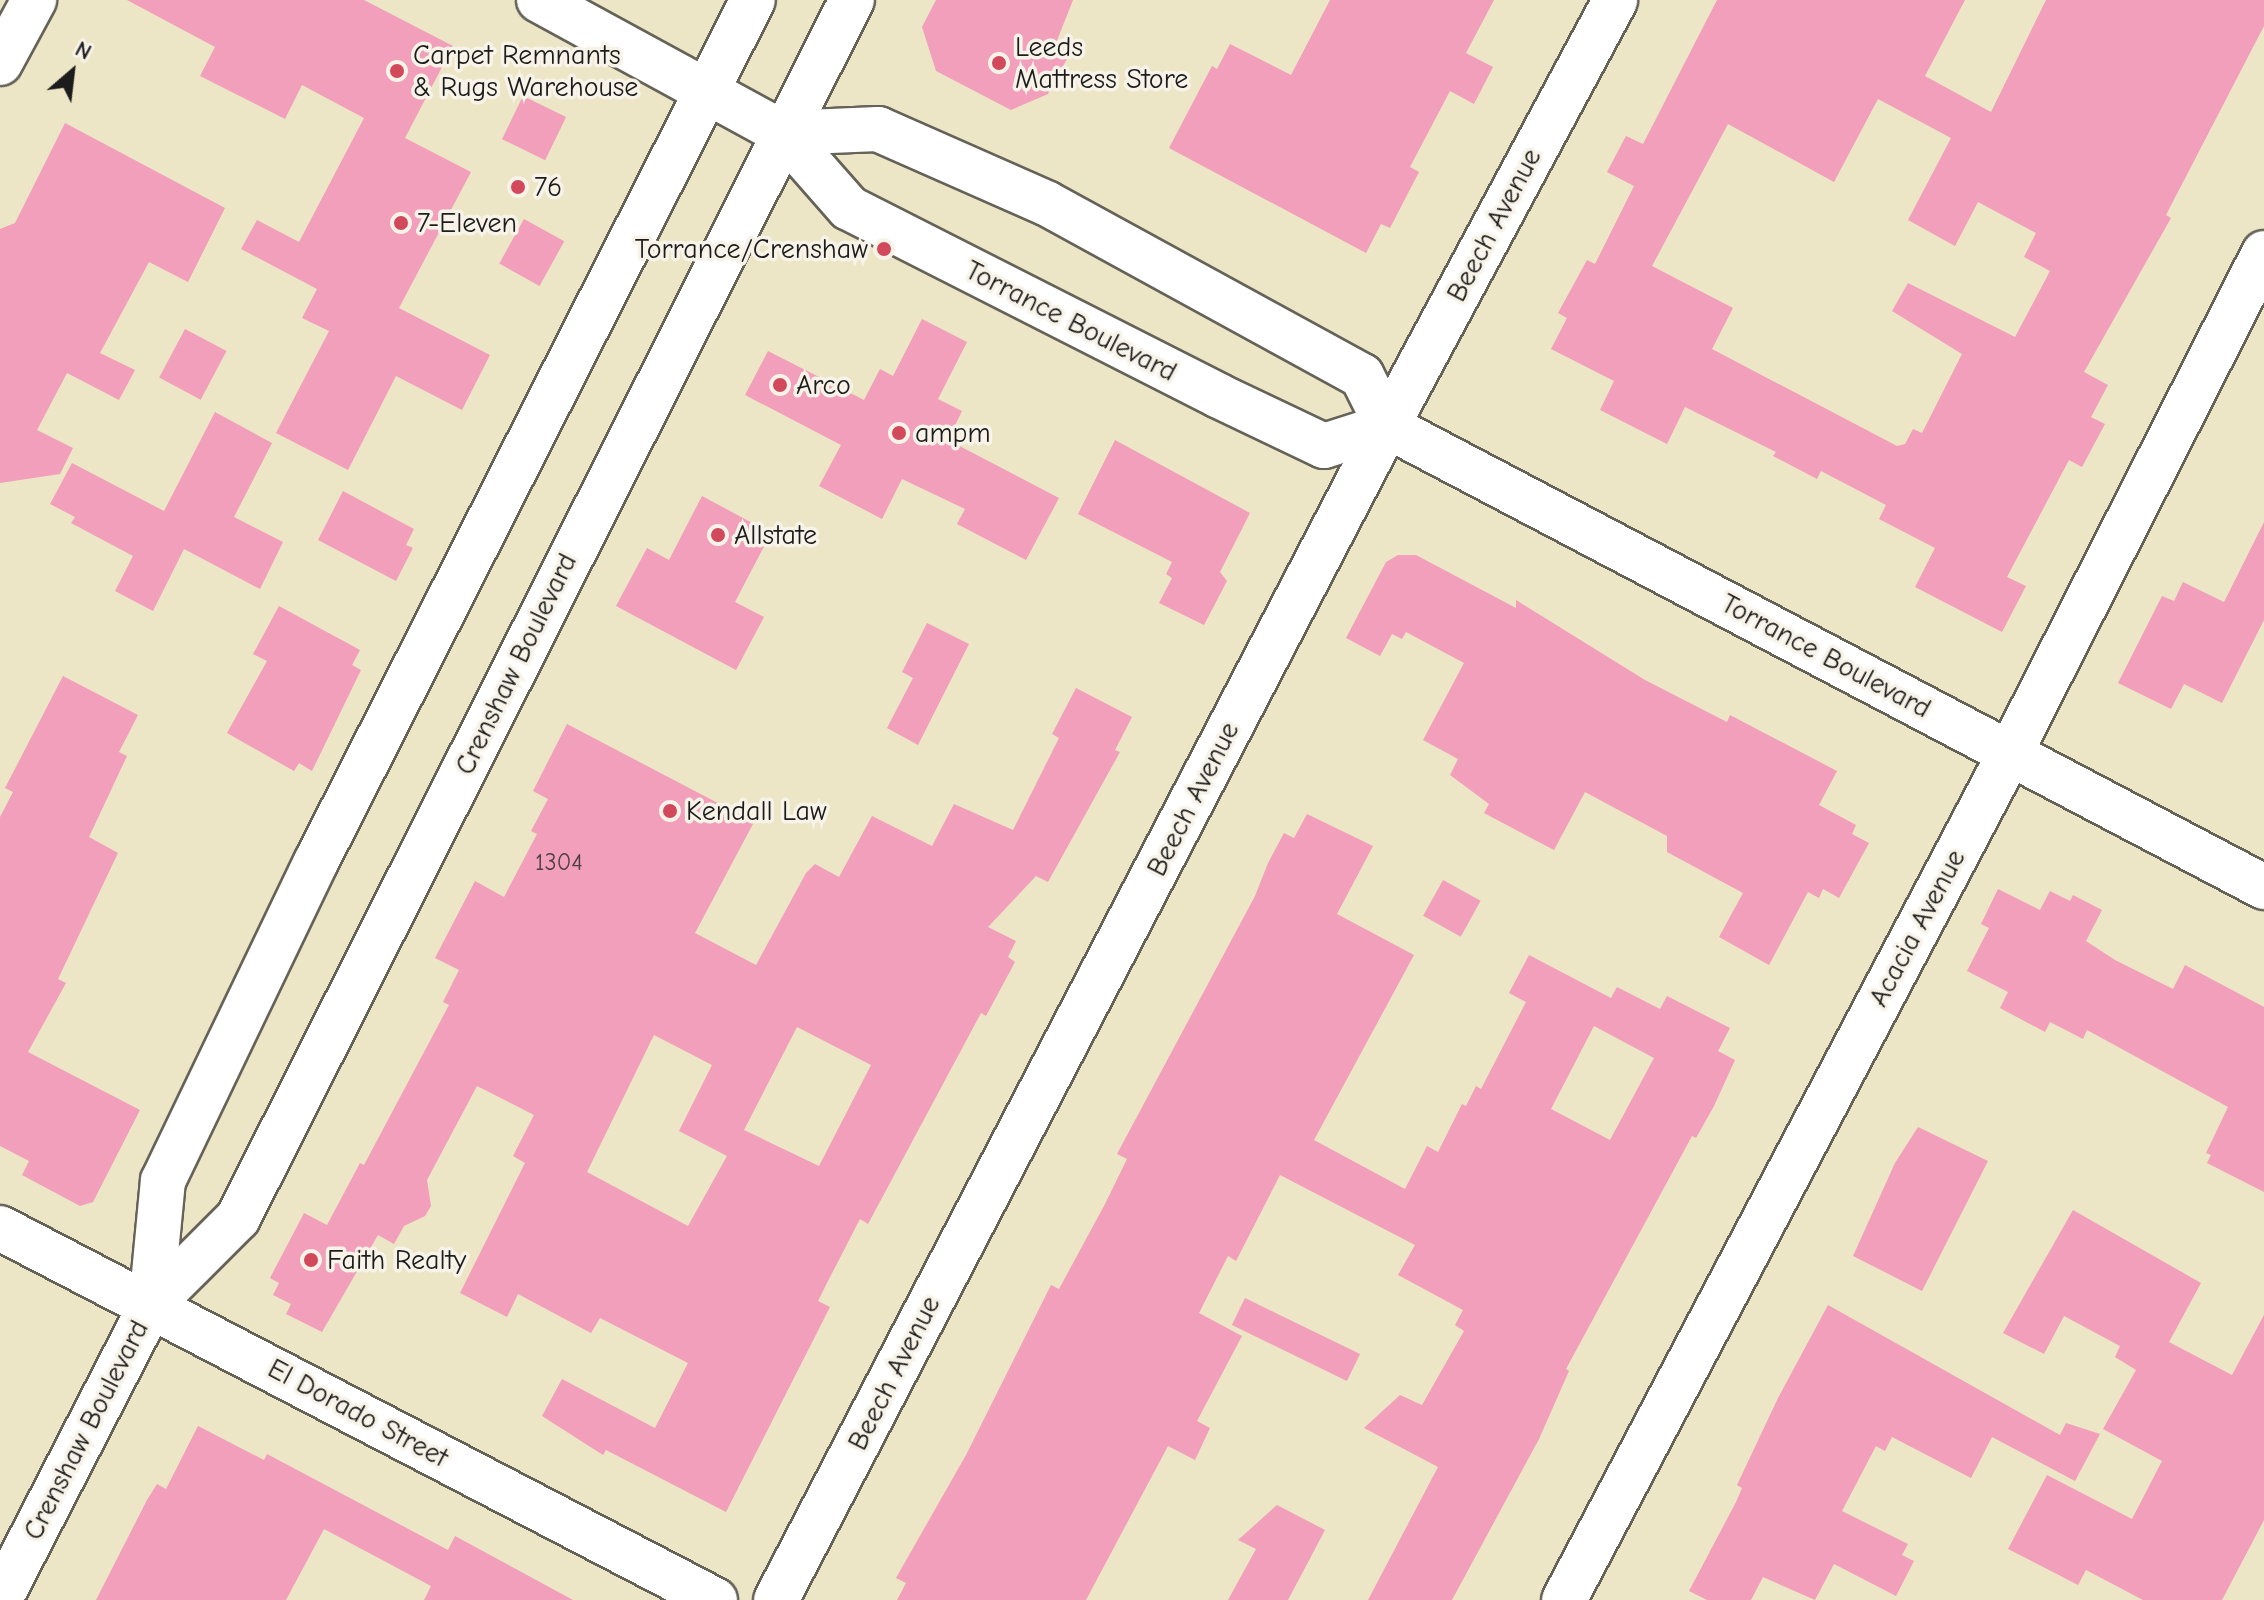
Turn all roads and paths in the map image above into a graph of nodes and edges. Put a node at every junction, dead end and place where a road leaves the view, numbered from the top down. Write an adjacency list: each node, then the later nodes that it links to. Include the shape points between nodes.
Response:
1 (34, 0): 6 (main road)
2 (539, 0): 7 (main road, Torrance Boulevard)
3 (753, 0): 7 (main road, Crenshaw Boulevard)
4 (852, 0): 8 (main road, Crenshaw Boulevard)
5 (1615, 0): 10 (main road, Beech Avenue)
6 (0, 63)
7 (707, 87): 8 (main road, Torrance Boulevard); 14 (main road, Crenshaw Boulevard, via 309,876 163,1181)
8 (783, 133): 10 (main road, via 878,129 1046,203 1362,376); 10 (main road, Torrance Boulevard, via 849,208 1219,396 1324,446); 14 (main road, Crenshaw Boulevard, via 238,1218)
9 (2264, 253): 11 (main road, Acacia Avenue)
10 (1387, 426): 11 (main road, Torrance Boulevard); 17 (main road, Beech Avenue)
11 (2009, 755): 12 (main road, Torrance Boulevard); 18 (main road, Acacia Avenue)
12 (2264, 887)
13 (0, 1228): 14 (main road, El Dorado Street)
14 (151, 1305): 15 (main road, Crenshaw Boulevard); 16 (main road, El Dorado Street)
15 (0, 1599)
16 (715, 1600)
17 (776, 1600)
18 (1564, 1600)

